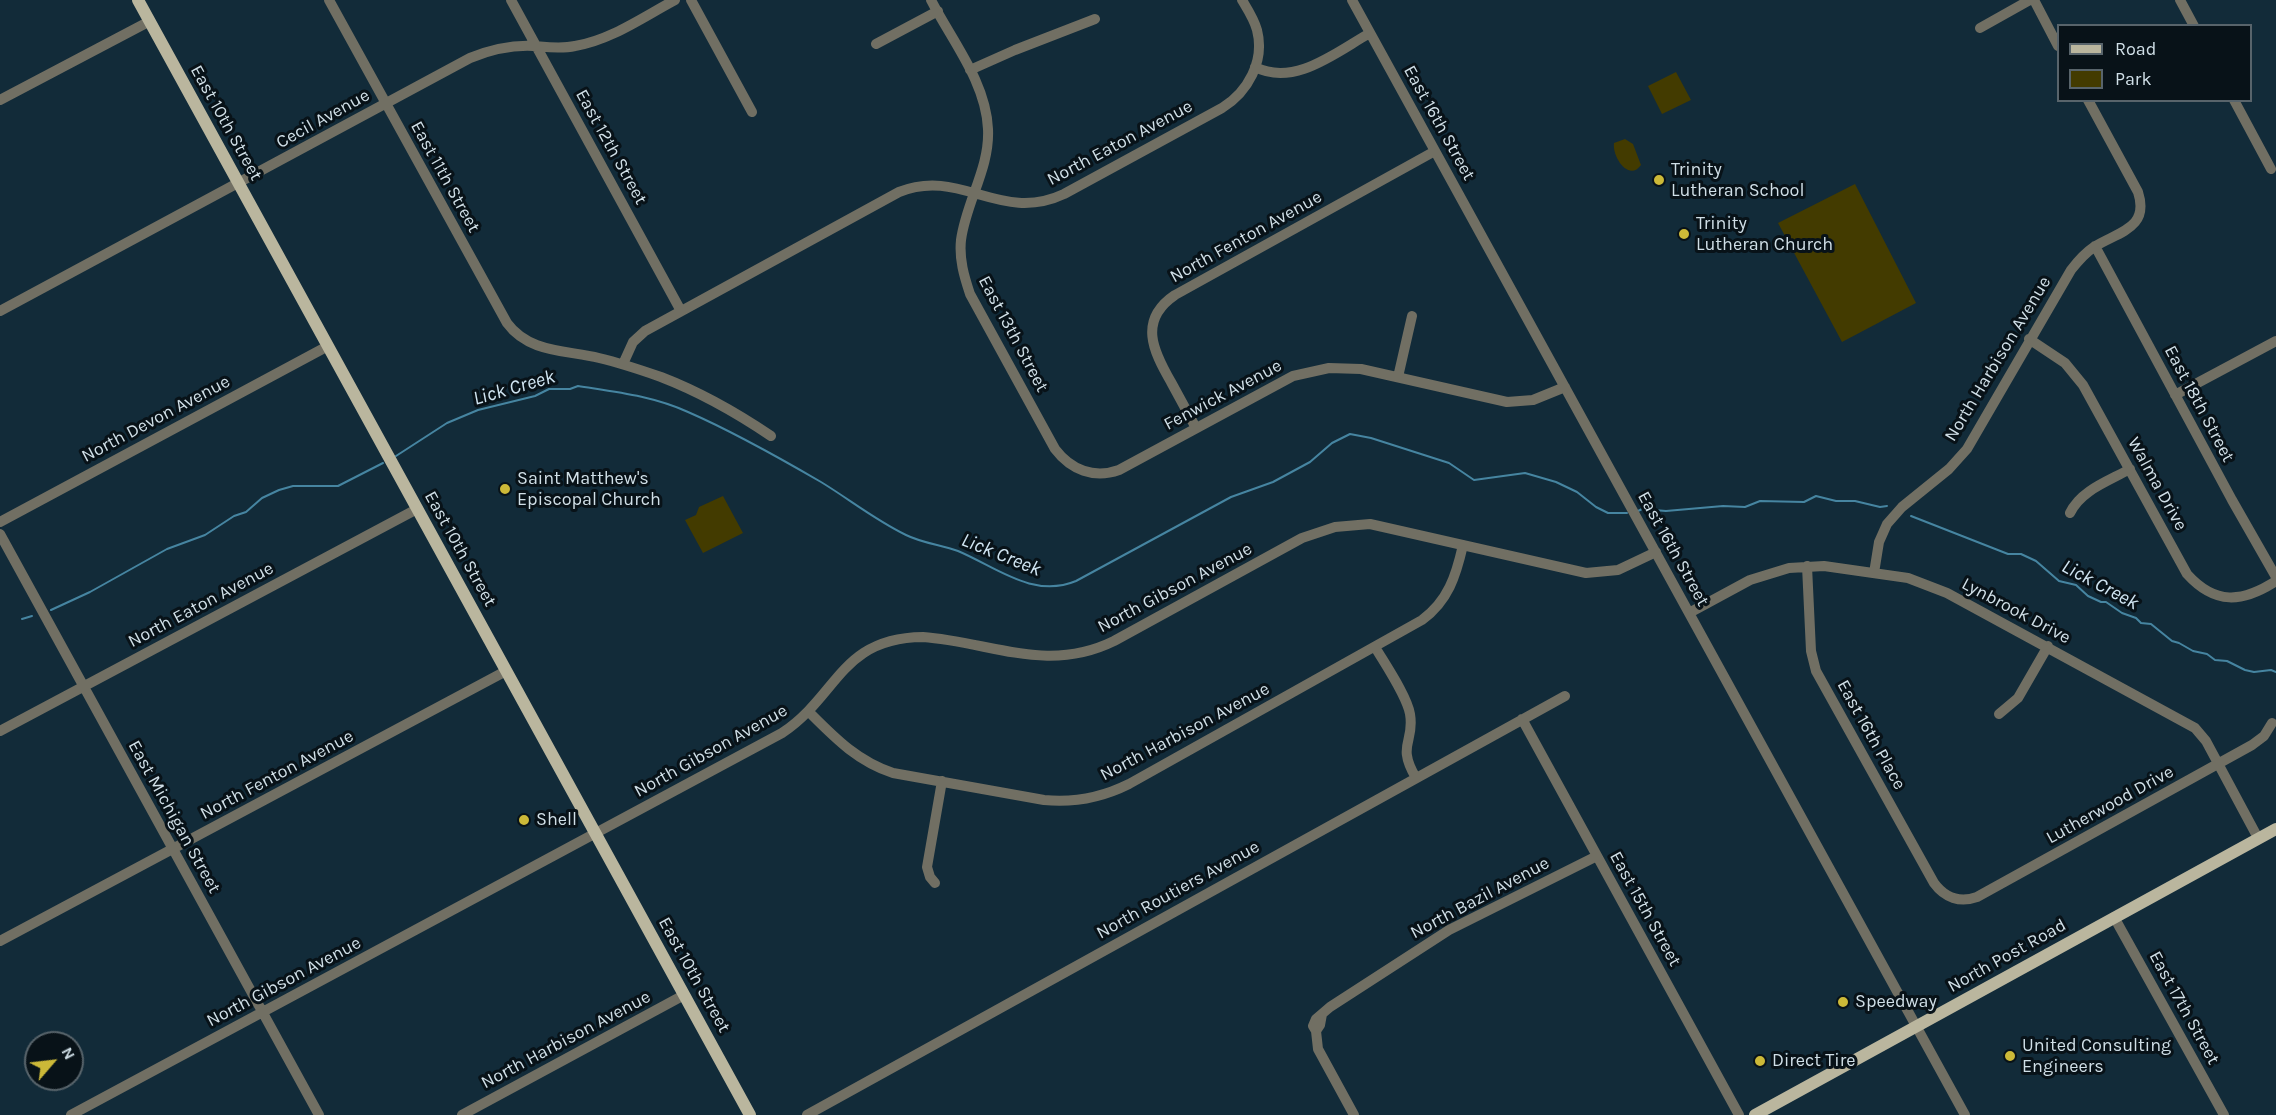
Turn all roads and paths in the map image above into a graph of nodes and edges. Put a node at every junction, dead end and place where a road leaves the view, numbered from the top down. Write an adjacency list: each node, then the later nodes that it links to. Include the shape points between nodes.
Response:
1 (138, 0): 13 (main road, East 10th Street)
2 (329, 0): 25 (street, East 11th Street)
3 (511, 0): 19 (street, East 12th Street)
4 (675, 0): 19 (street, Cecil Avenue, via 597,41 569,47)
5 (691, 0): 26 (street)
6 (932, 0): 11 (street, East 13th Street)
7 (1242, 0): 20 (street, via 1257,31)
8 (1352, 0): 16 (street, East 16th Street)
9 (2032, 0): 15 (street); 18 (street)
10 (2180, 0): 14 (street)
11 (938, 11): 17 (street); 21 (street, East 13th Street)
12 (1095, 19): 21 (street)
13 (150, 21): 22 (street); 29 (main road, East 10th Street)
14 (2193, 24)
15 (1980, 28)
16 (1370, 33): 20 (street, via 1296,72 1275,74); 27 (street, East 16th Street)
17 (876, 44)
18 (2057, 44)
19 (536, 47): 25 (street, Cecil Avenue, via 505,48 474,56); 33 (street, East 12th Street)
20 (1255, 67): 30 (street, North Eaton Avenue, via 1241,92 1226,105 1058,197 1017,204)
21 (970, 70): 30 (street, East 13th Street, via 984,101 988,129 985,158)
22 (0, 100)
23 (2089, 102): 31 (street, North Harbison Avenue, via 2141,200 2140,213 2133,225)
24 (2235, 102): 28 (street)
25 (385, 104): 29 (street, Cecil Avenue); 38 (street, East 11th Street, via 507,323 521,339 536,346)
26 (752, 112)
27 (1435, 151): 40 (street, East 16th Street); 42 (street, North Fenton Avenue, via 1175,295 1163,306 1153,324 1153,345)
28 (2271, 169)
29 (239, 183): 32 (street, Cecil Avenue); 37 (main road, East 10th Street)
30 (974, 193): 33 (street, North Eaton Avenue, via 940,185 903,191); 44 (street, East 13th Street, via 961,241 967,286 1055,449)
31 (2095, 246): 35 (street, North Harbison Avenue, via 2068,273); 41 (street, East 18th Street)
32 (0, 311)
33 (681, 311): 38 (street, North Eaton Avenue, via 638,336)
34 (1412, 316): 39 (street)
35 (2029, 339): 45 (street, Walma Drive, via 2065,363 2080,380); 53 (street, North Harbison Avenue, via 1967,449 1887,524 1879,542)
36 (2276, 341): 41 (street)
37 (327, 346): 46 (main road, East 10th Street); 48 (street, North Devon Avenue)
38 (623, 364): 43 (street, East 11th Street, via 669,380)
39 (1398, 377): 40 (street, Fenwick Avenue, via 1512,403 1537,399); 42 (street, Fenwick Avenue, via 1345,368 1309,372 1282,381)
40 (1565, 387): 51 (street, East 16th Street)
41 (2175, 395): 54 (street, East 18th Street)
42 (1196, 428): 44 (street, Fenwick Avenue, via 1116,471 1100,474)
43 (771, 436)
44 (1077, 468)
45 (2130, 469): 47 (street, via 2085,494); 54 (street, Walma Drive, via 2187,574 2198,585 2216,595 2238,597 2255,593)
46 (417, 508): 58 (main road, East 10th Street); 59 (street, North Eaton Avenue)
47 (2070, 513)
48 (0, 522)
49 (0, 534): 59 (street, East Michigan Street)
50 (1463, 545): 51 (street, North Gibson Avenue, via 1586,573 1618,570); 57 (street, North Harbison Avenue, via 1455,578 1440,603 1422,620); 61 (street, North Gibson Avenue, via 1382,525 1335,527 1302,538 1114,641 1083,653 1035,656 926,638 883,644 849,664)
51 (1656, 552): 55 (street, East 16th Street)
52 (1807, 566): 53 (street, Lynbrook Drive); 55 (street, Lynbrook Drive, via 1758,576); 75 (street, East 16th Place, via 1811,651 1816,670 1934,883)
53 (1874, 573): 56 (street, Lynbrook Drive, via 1930,585)
54 (2276, 579)
55 (1689, 613): 80 (street, East 16th Street)
56 (2048, 646): 62 (street, via 2019,698); 66 (street, Lynbrook Drive, via 2188,723 2206,741)
57 (1375, 647): 67 (street, via 1409,710 1406,758); 68 (street, North Harbison Avenue, via 1130,784 1103,795 1052,801)
58 (506, 671): 70 (main road, East 10th Street); 72 (street, North Fenton Avenue)
59 (84, 686): 65 (street, North Eaton Avenue); 72 (street, East Michigan Street)
60 (1565, 696): 63 (street, North Routiers Avenue)
61 (809, 712): 68 (street, North Harbison Avenue, via 838,742 865,761 893,773); 70 (street, North Gibson Avenue, via 782,733)
62 (2000, 714)
63 (1522, 719): 67 (street, North Routiers Avenue); 73 (street, East 15th Street)
64 (2272, 723): 66 (street, Lutherwood Drive, via 2257,742)
65 (0, 731)
66 (2218, 764): 71 (street, Lynbrook Drive); 75 (street, Lutherwood Drive, via 1977,897)
67 (1416, 778): 85 (street, North Routiers Avenue)
68 (942, 782): 74 (street, via 927,867)
69 (2276, 829): 71 (main road, North Post Road)
70 (596, 834): 78 (main road, East 10th Street); 79 (street, North Gibson Avenue)
71 (2258, 838): 76 (main road, North Post Road)
72 (173, 849): 77 (street, North Fenton Avenue); 79 (street, East Michigan Street)
73 (1597, 856): 86 (street, North Bazil Avenue, via 1439,936 1330,1007 1314,1022 1318,1049); 87 (street, East 15th Street)
74 (935, 883)
75 (1955, 899)
76 (2114, 917): 80 (main road, North Post Road); 90 (street, East 17th Street)
77 (0, 941)
78 (684, 995): 83 (street, North Harbison Avenue); 84 (main road, East 10th Street)
79 (262, 1012): 81 (street, North Gibson Avenue); 82 (street, East Michigan Street)
80 (1917, 1026): 88 (main road, North Post Road); 89 (street, East 16th Street)
81 (71, 1115)
82 (319, 1115)
83 (462, 1115)
84 (750, 1115)
85 (807, 1115)
86 (1354, 1115)
87 (1739, 1115)
88 (1755, 1115)
89 (1965, 1115)
90 (2224, 1115)

